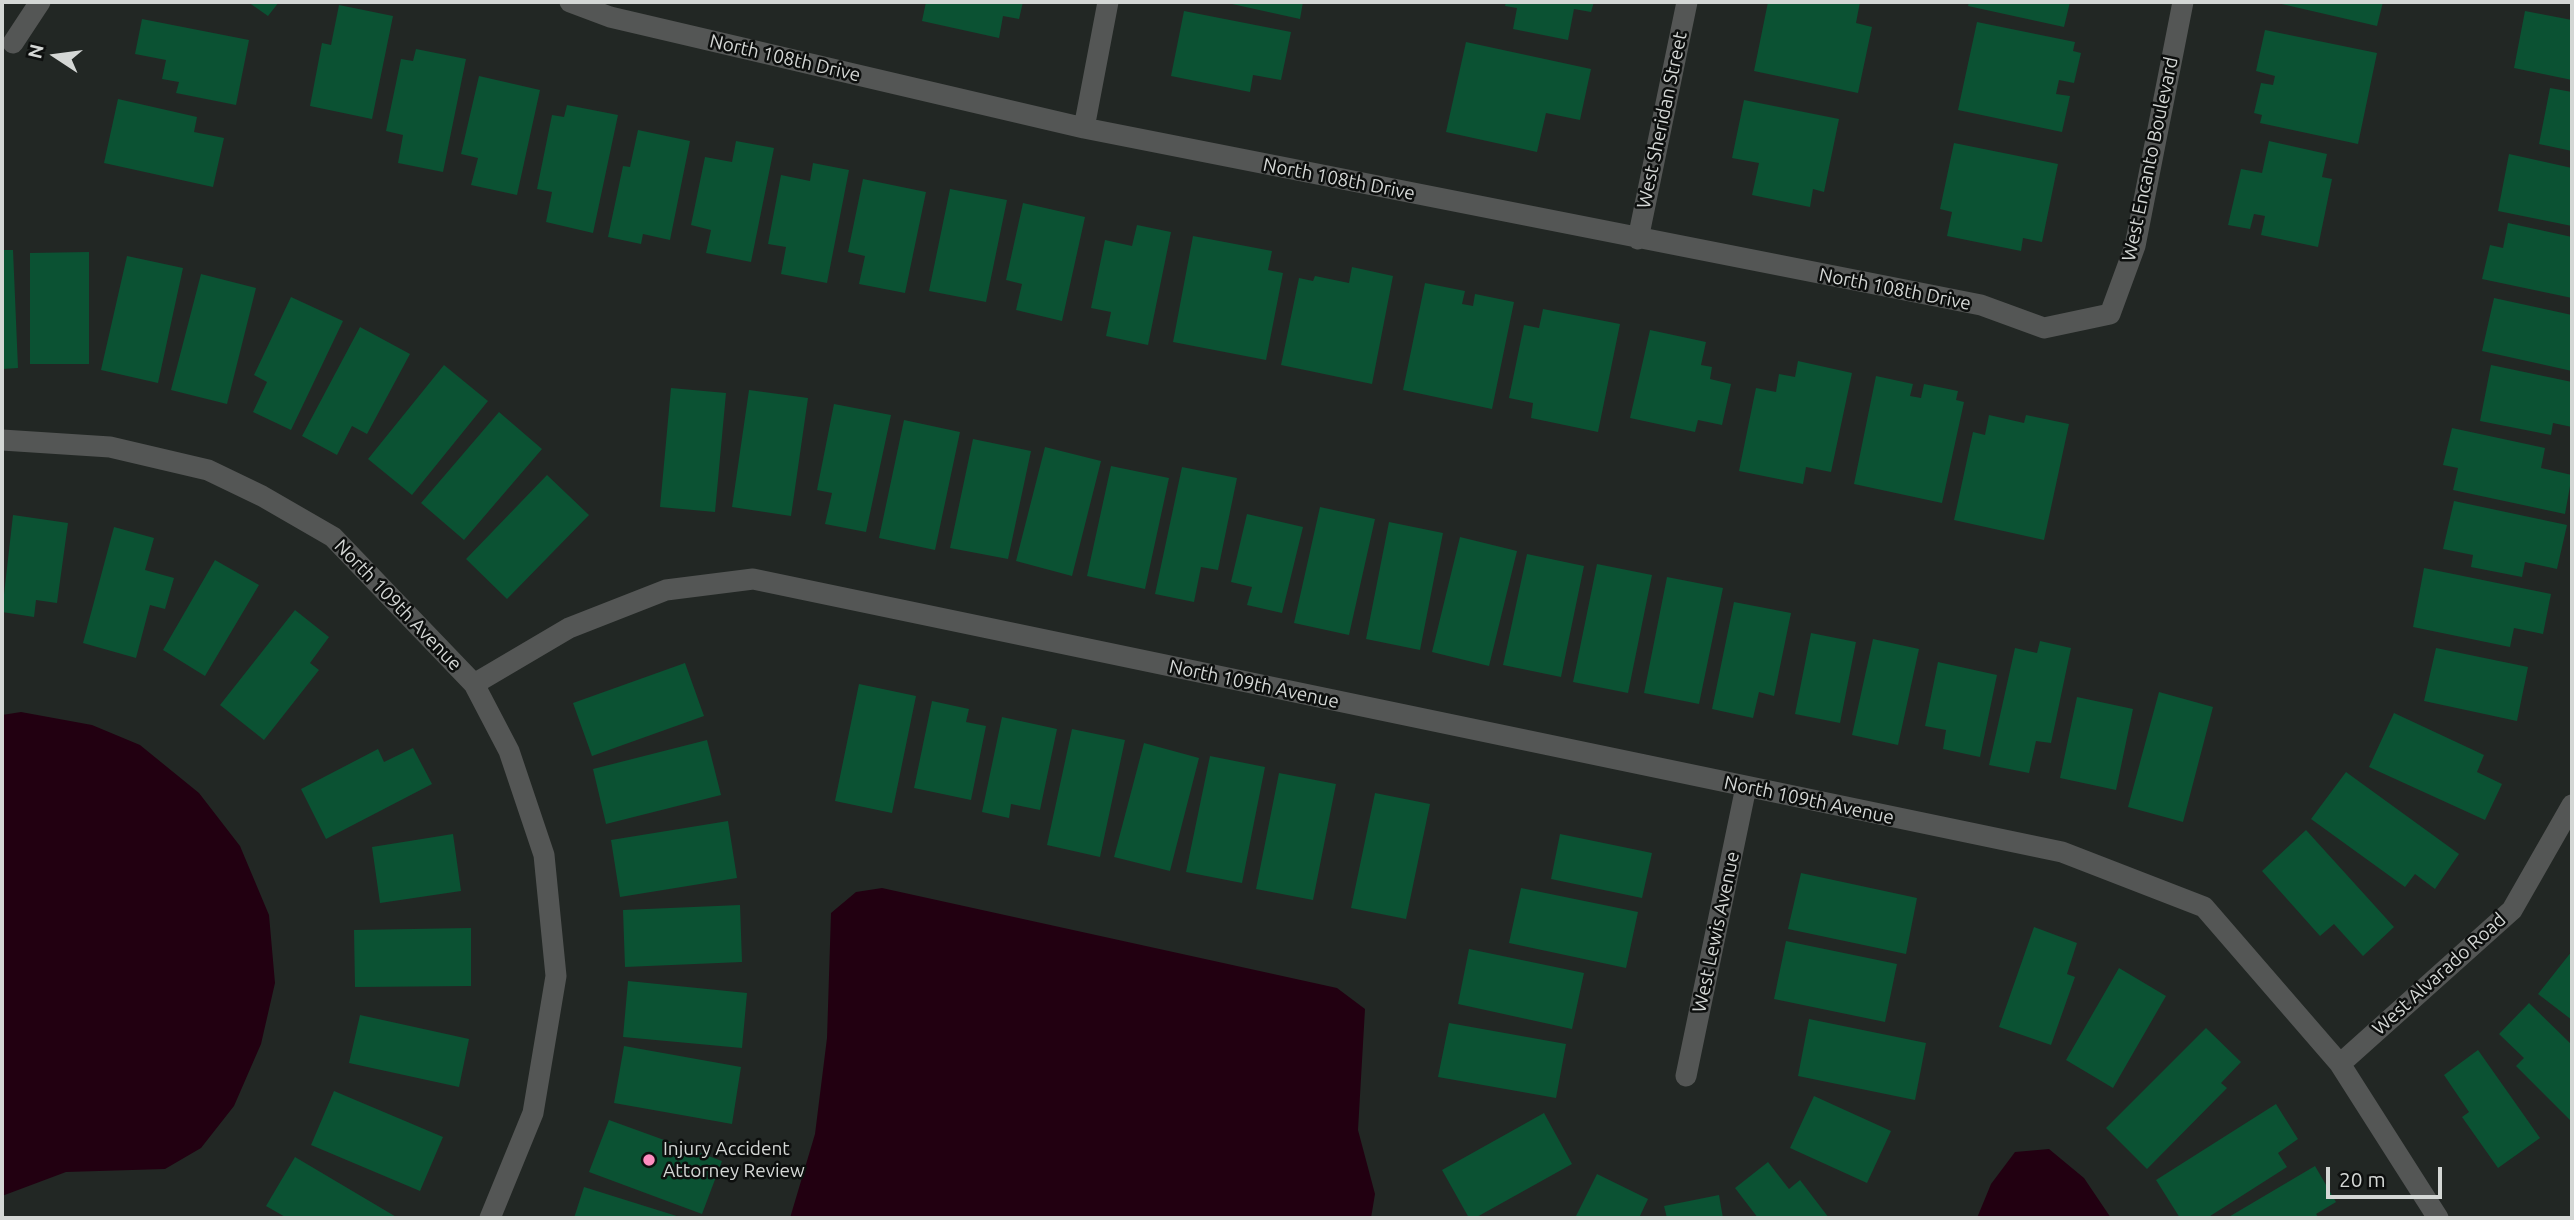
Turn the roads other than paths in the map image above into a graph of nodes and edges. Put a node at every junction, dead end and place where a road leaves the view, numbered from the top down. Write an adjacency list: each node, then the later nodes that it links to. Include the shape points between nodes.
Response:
1 (40, 2): 7 (street)
2 (570, 2): 6 (street, North 108th Drive)
3 (1108, 2): 8 (street)
4 (1687, 2): 9 (street, West Sheridan Street)
5 (2183, 2): 10 (street, West Encanto Boulevard, via 2135,246)
6 (612, 9): 8 (street, North 108th Drive)
7 (13, 43)
8 (1084, 128): 9 (street, North 108th Drive)
9 (1637, 239): 10 (street, North 108th Drive, via 1981,305 2044,328)
10 (2110, 314)
11 (2, 440): 12 (street, North 109th Avenue, via 110,447 208,470 262,496 333,537)
12 (474, 684): 13 (street, North 109th Avenue, via 569,628 666,590 753,579); 17 (street, via 509,751 544,855 556,975 533,1113)
13 (1746, 787): 15 (street, North 109th Avenue, via 2062,852 2204,907); 16 (street, West Lewis Avenue)
14 (2572, 805): 15 (street, West Alvarado Road, via 2512,910)
15 (2340, 1064): 18 (street, North 109th Avenue)
16 (1686, 1076)
17 (490, 1218)
18 (2438, 1218)

